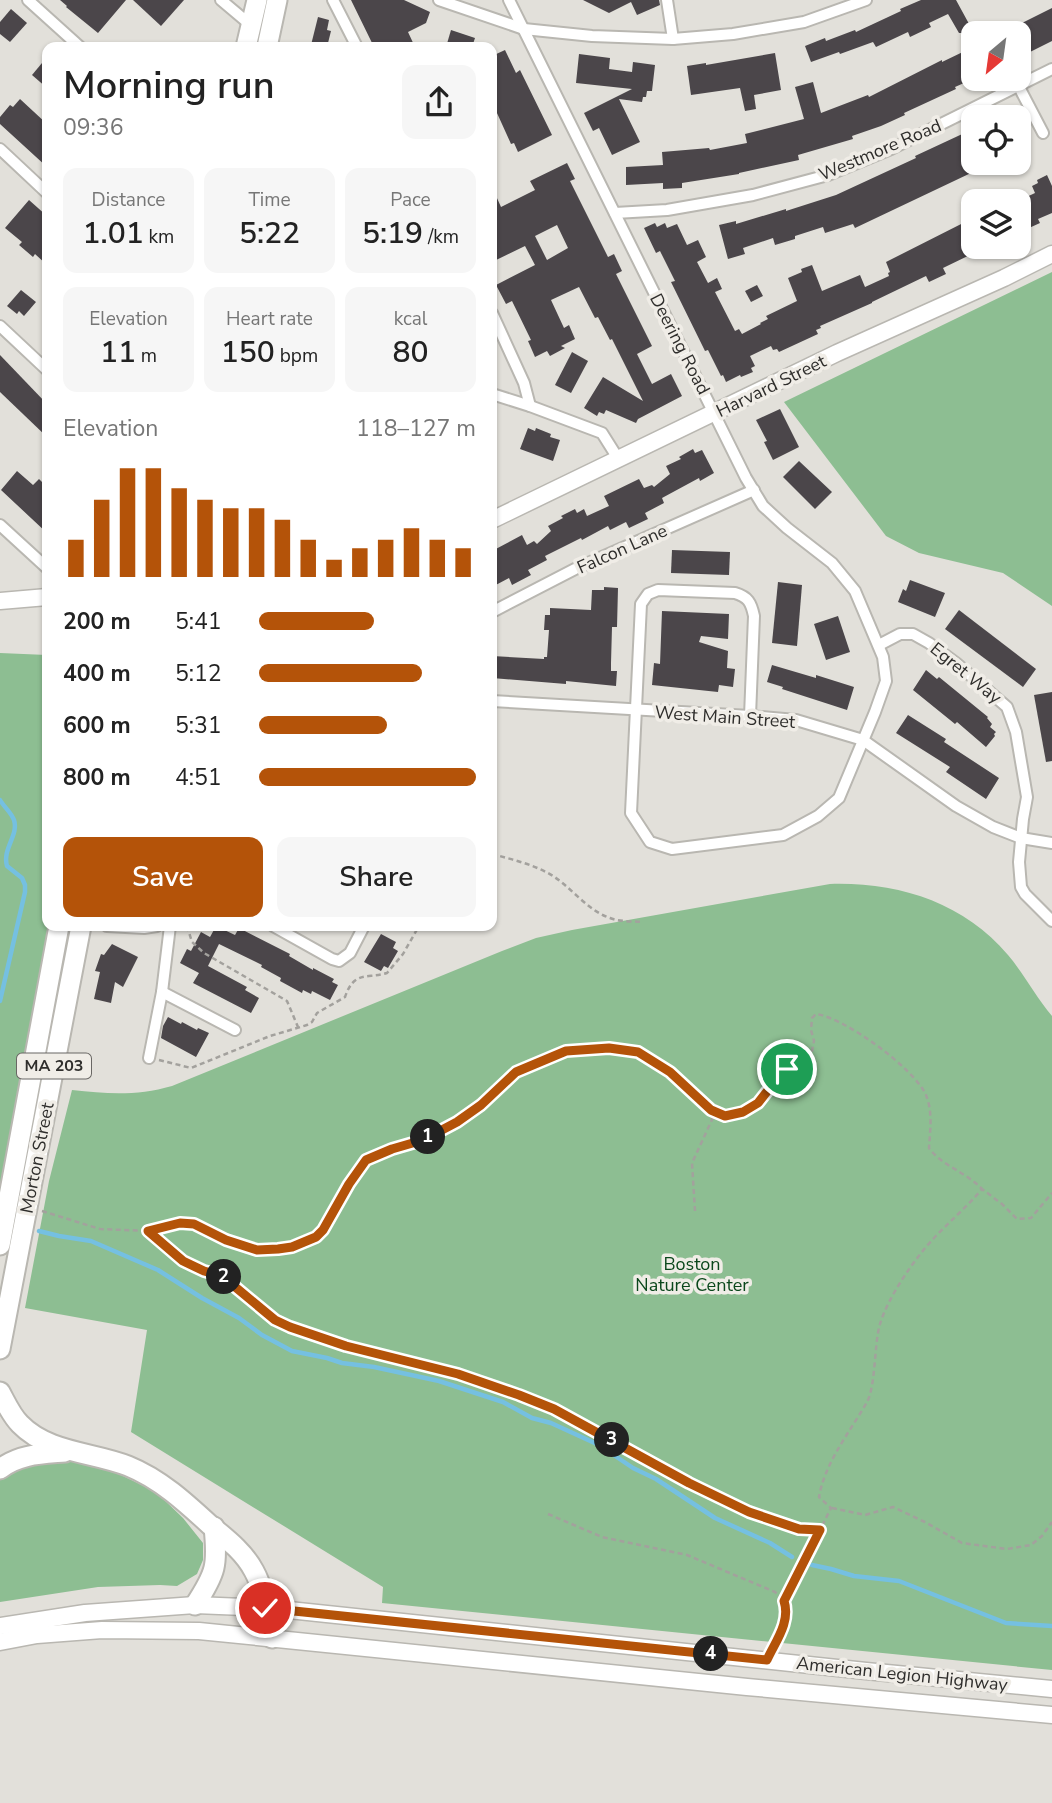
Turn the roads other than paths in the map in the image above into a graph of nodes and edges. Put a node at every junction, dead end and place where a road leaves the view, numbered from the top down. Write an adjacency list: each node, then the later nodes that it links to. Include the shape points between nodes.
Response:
1 (29, 0): 16 (street)
2 (221, 0): 12 (street)
3 (257, 0): 12 (highway)
4 (277, 0): 14 (highway)
5 (333, 0): 18 (street)
6 (439, 0): 13 (street)
7 (509, 0): 13 (street, Deering Road)
8 (667, 0): 15 (street)
9 (829, 0): 11 (street)
10 (866, 0): 11 (street)
11 (835, 12): 15 (street, via 733,34)
12 (251, 27): 14 (street); 17 (highway)
13 (524, 29): 15 (street); 26 (street, Deering Road)
14 (269, 39)
15 (673, 39)
16 (75, 42)
17 (247, 42)
18 (354, 42)
19 (1052, 69): 20 (street, Westmore Road)
20 (1031, 79)
21 (1006, 91): 26 (street, Westmore Road, via 828,175 754,195 667,210)
22 (1021, 91): 23 (street)
23 (1043, 133)
24 (0, 149): 25 (street)
25 (42, 188)
26 (615, 213): 33 (street, Deering Road)
27 (1052, 254): 33 (main road, Harvard Street)
28 (497, 324): 32 (street)
29 (0, 326): 30 (street)
30 (42, 365)
31 (497, 396): 32 (street)
32 (530, 406): 34 (street, via 601,433)
33 (714, 413): 34 (main road, Harvard Street); 35 (street, Deering Road)
34 (619, 460): 36 (main road, Harvard Street)
35 (754, 490): 41 (street, Falcon Lane, via 575,569); 42 (street, Deering Road, via 763,506 832,563 855,591)
36 (497, 518)
37 (0, 525): 38 (street)
38 (42, 564)
39 (42, 597): 40 (main road)
40 (0, 601)
41 (497, 609)
42 (878, 645): 46 (street, Deering Road, via 886,681); 47 (street, Egret Way, via 900,634 913,634 1007,707 1027,797)
43 (497, 701): 44 (street, West Main Street)
44 (637, 710): 45 (street, West Main Street); 45 (street, Deering Road, via 641,604 648,594 658,590 735,593 745,596 754,616); 46 (street, Deering Road, via 631,813 650,842 672,849 783,835 818,816 839,797)
45 (750, 716): 46 (street, West Main Street, via 796,720)
46 (863, 740): 47 (street, West Main Street, via 956,806)
47 (1021, 838): 48 (street, West Main Street); 49 (street, via 1021,887)
48 (1052, 843)
49 (1052, 921)
50 (58, 931): 58 (highway, Morton Street / MA 203)
51 (80, 931): 59 (highway, Morton Street / MA 203)
52 (169, 931): 55 (street)
53 (282, 931): 54 (street, via 338,961 350,953)
54 (361, 931)
55 (162, 992): 56 (street); 57 (street)
56 (234, 1030)
57 (149, 1058)
58 (0, 1245)
59 (0, 1349)
60 (0, 1392): 61 (highway, via 23,1427)
61 (73, 1452): 62 (highway, via 24,1457); 63 (highway, via 146,1475)
62 (0, 1469)
63 (214, 1527): 64 (highway, via 214,1570); 65 (highway, via 250,1564)
64 (195, 1605): 65 (main road, American Legion Highway); 66 (main road, American Legion Highway, via 85,1613)
65 (265, 1608): 67 (highway); 69 (main road, American Legion Highway)
66 (0, 1626)
67 (272, 1638): 68 (main road, American Legion Highway, via 199,1631 102,1630); 70 (main road, American Legion Highway)
68 (0, 1642)
69 (1052, 1689)
70 (1052, 1716)

